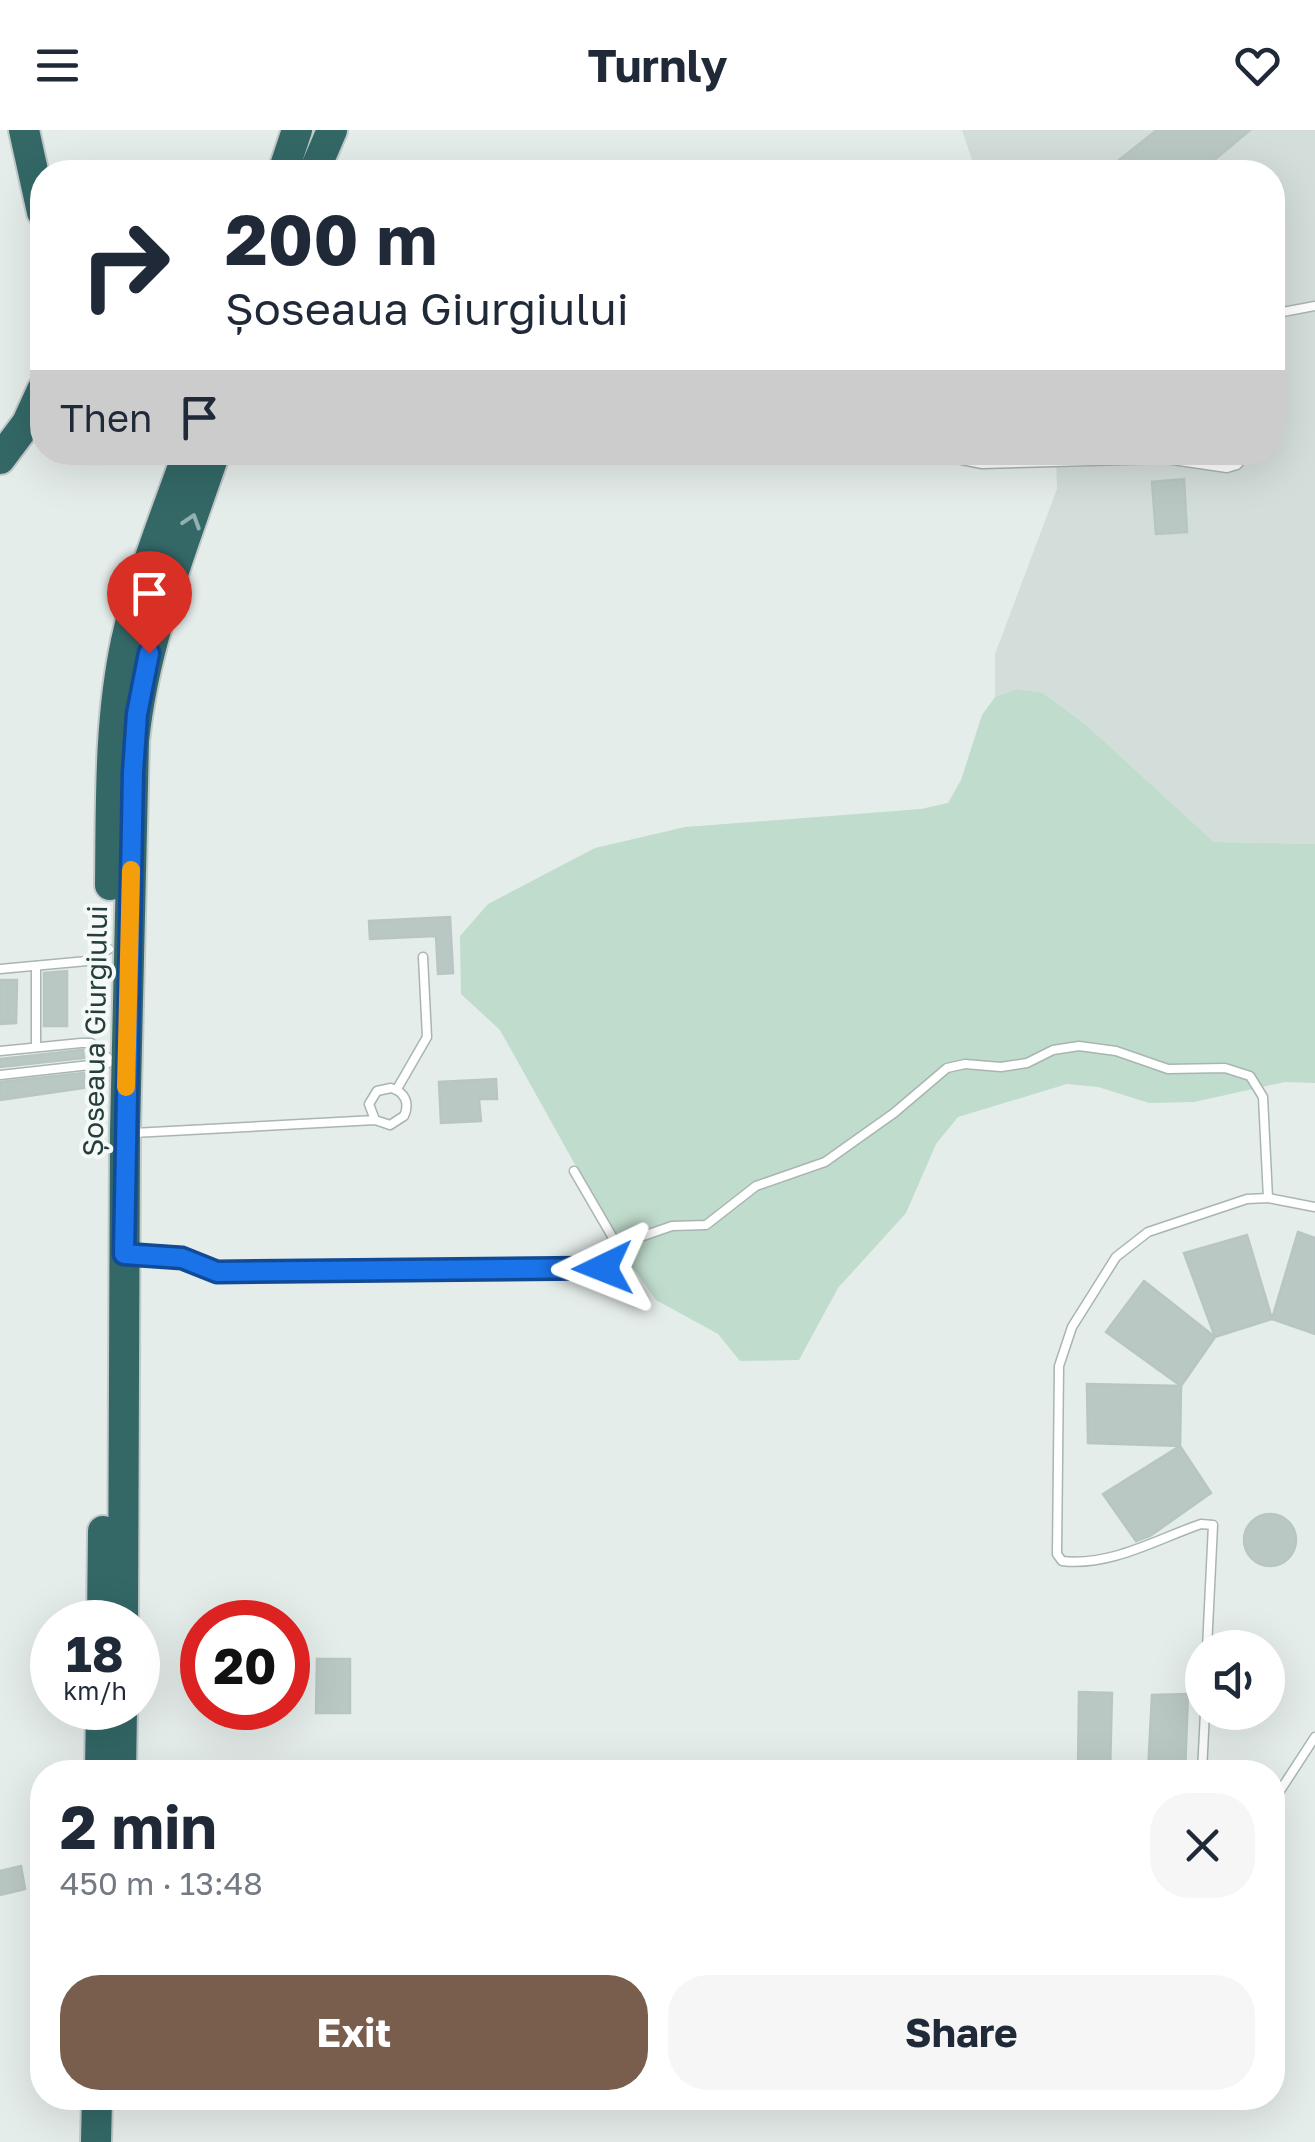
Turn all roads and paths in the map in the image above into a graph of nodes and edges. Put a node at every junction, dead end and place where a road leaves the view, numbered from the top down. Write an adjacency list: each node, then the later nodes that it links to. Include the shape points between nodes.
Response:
1 (24, 130): 4 (highway)
2 (297, 130): 5 (highway)
3 (332, 130): 6 (highway)
4 (31, 160)
5 (287, 160)
6 (319, 160)
7 (1315, 306): 8 (lane)
8 (1285, 312)
9 (30, 416): 10 (highway)
10 (0, 459)
11 (183, 465): 15 (highway, Șoseaua Giurgiului, via 141,586 119,680)
12 (211, 465): 25 (highway, Șoseaua Giurgiului, one-way to 12, via 137,714 156,625)
13 (1207, 465): 14 (lane)
14 (1238, 465)
15 (109, 950): 17 (lane, via 88,961); 21 (highway, Șoseaua Giurgiului)
16 (423, 957): 23 (lane, via 427,1037)
17 (36, 966): 18 (lane); 19 (lane)
18 (0, 968)
19 (36, 1047): 20 (lane); 21 (lane, via 91,1043)
20 (0, 1051)
21 (108, 1060): 22 (lane); 31 (highway, Șoseaua Giurgiului)
22 (0, 1075)
23 (397, 1090): 24 (lane, via 383,1088 371,1098); 24 (lane, via 406,1099 404,1116 390,1125)
24 (375, 1120): 25 (lane)
25 (125, 1132): 30 (highway, Șoseaua Giurgiului)
26 (574, 1171): 29 (lane)
27 (1268, 1198): 28 (lane); 29 (lane, via 1263,1096 1250,1076 1225,1068 1168,1070 1078,1046 1027,1064 946,1068 825,1162 756,1186 706,1225 672,1226); 33 (lane, via 1246,1199 1148,1232 1116,1256 1072,1328 1059,1366 1057,1554 1079,1563 1212,1526)
28 (1315, 1208)
29 (616, 1245): 30 (lane, via 609,1265 576,1270 217,1272 182,1258)
30 (124, 1254): 32 (highway, Șoseaua Giurgiului)
31 (102, 1600)
32 (123, 1600)
33 (1209, 1630)
34 (101, 1730): 38 (highway)
35 (122, 1730): 39 (highway)
36 (1204, 1730): 40 (lane)
37 (1315, 1737): 41 (lane)
38 (100, 1760)
39 (121, 1760)
40 (1203, 1760)
41 (1285, 1784)
42 (97, 2110): 44 (highway)
43 (116, 2110): 45 (highway)
44 (96, 2142)
45 (116, 2142)

